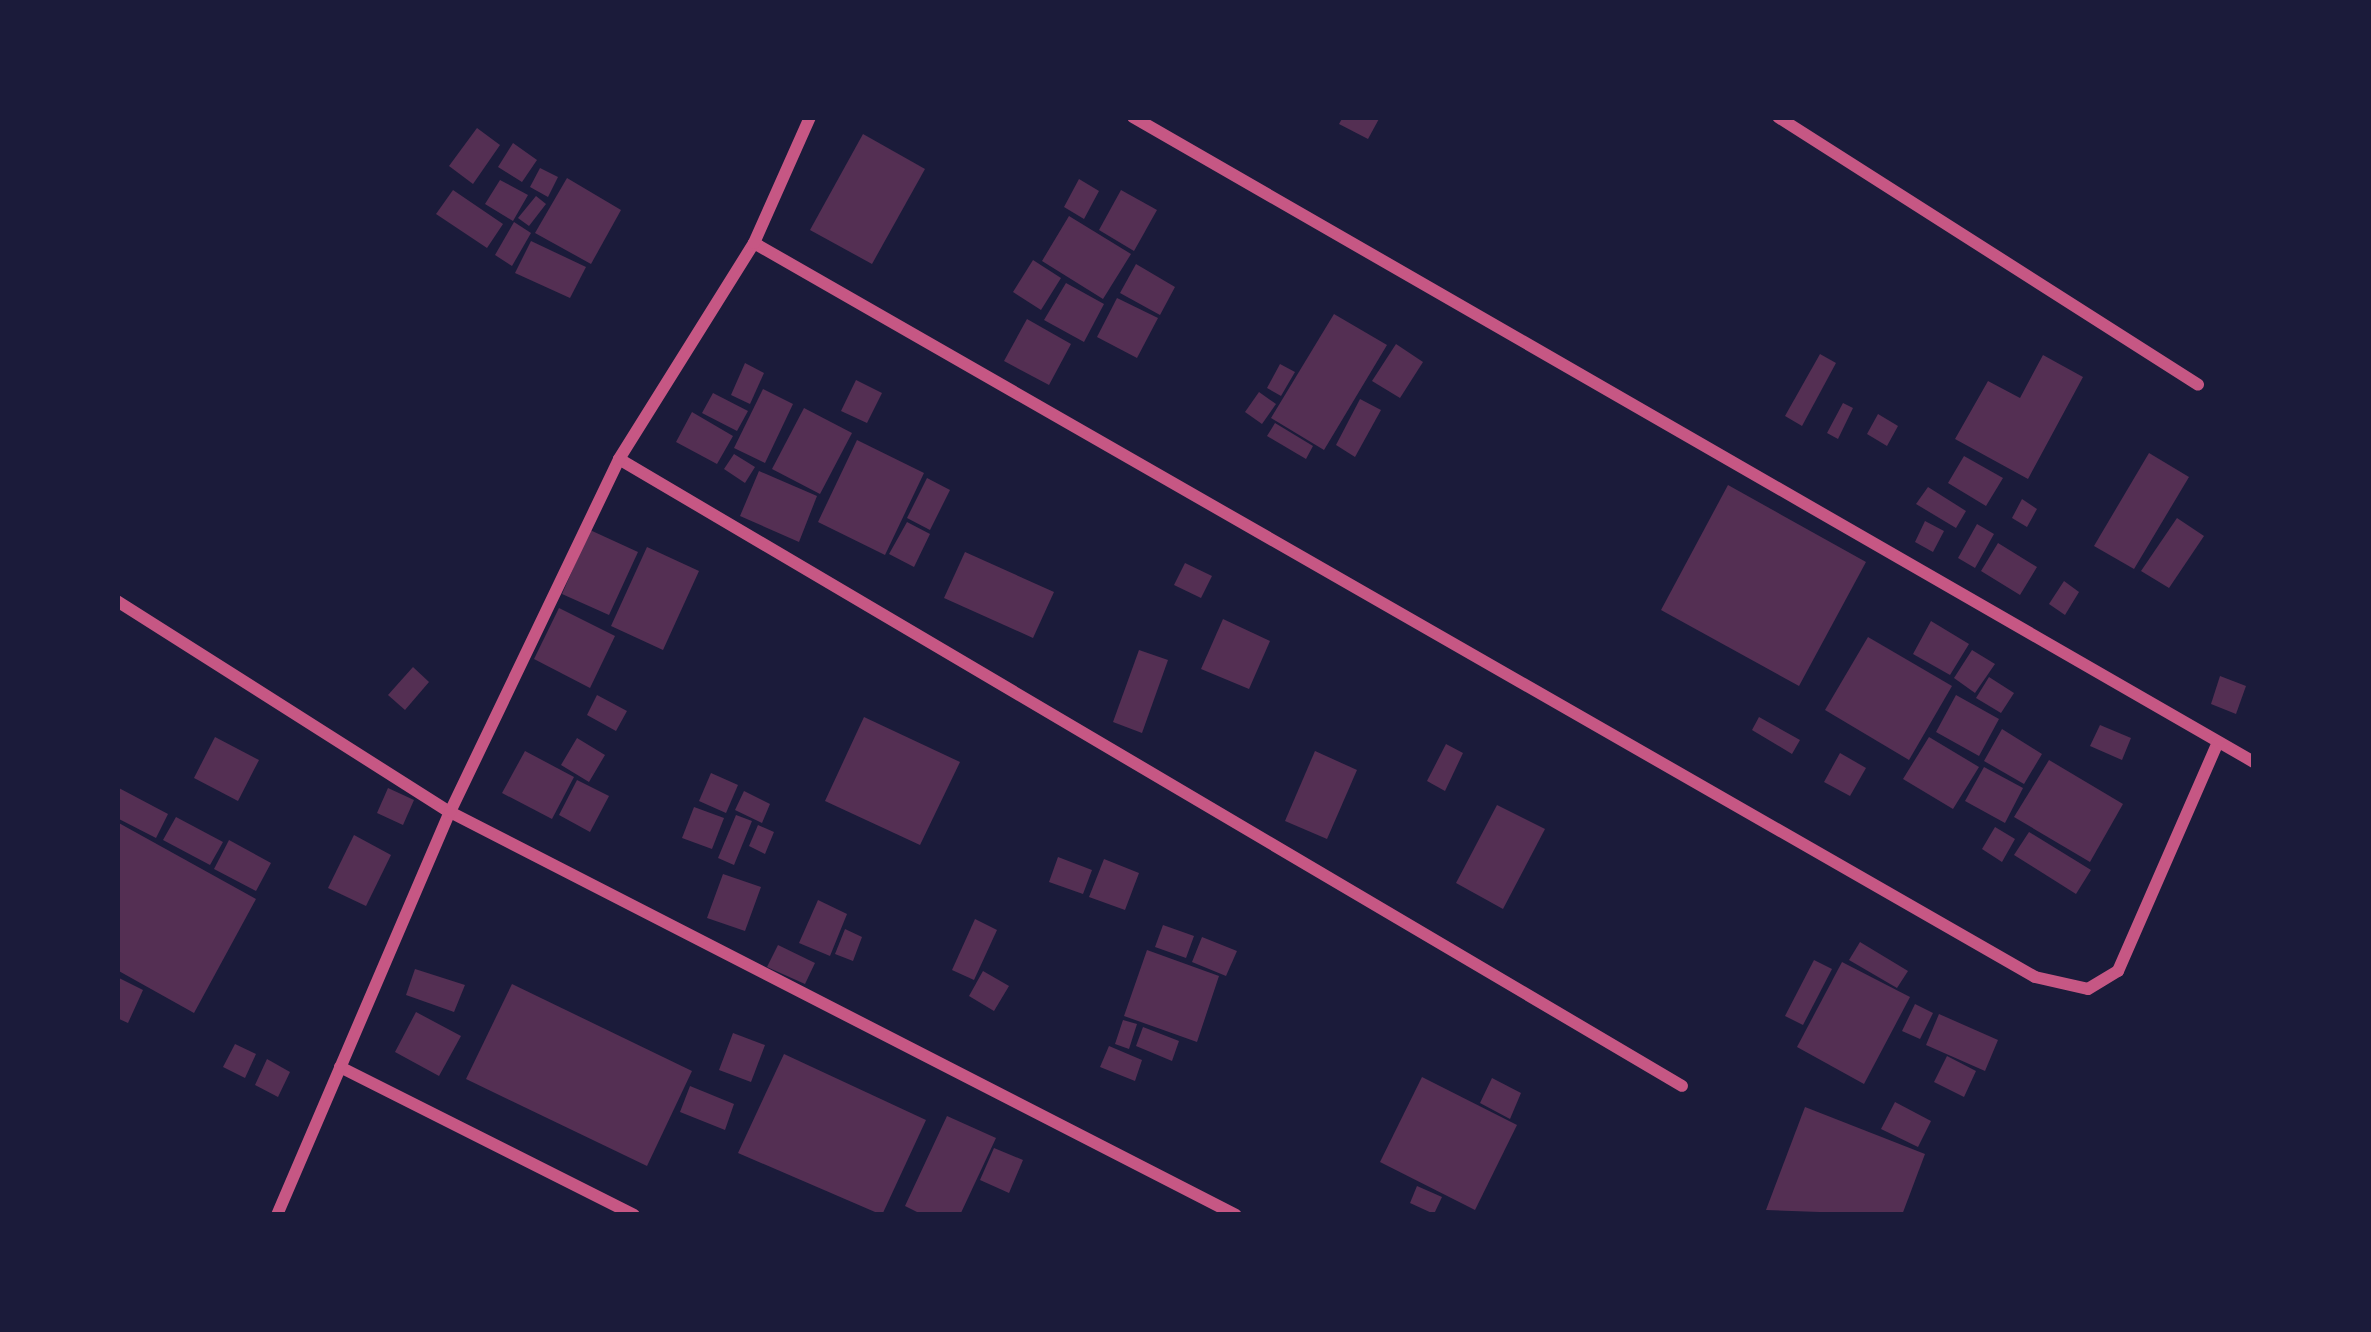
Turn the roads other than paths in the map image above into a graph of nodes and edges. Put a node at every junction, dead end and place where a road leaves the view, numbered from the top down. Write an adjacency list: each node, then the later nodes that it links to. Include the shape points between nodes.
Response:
1 (810, 117): 4 (street)
2 (1133, 117): 8 (street)
3 (1778, 117): 5 (street)
4 (754, 243): 6 (street); 8 (street, via 2035,977 2088,989 2118,971)
5 (2198, 385)
6 (619, 459): 10 (street); 12 (street)
7 (117, 601): 10 (street)
8 (2218, 742): 9 (street)
9 (2254, 762)
10 (450, 812): 11 (street); 15 (street)
11 (340, 1067): 13 (street); 14 (street)
12 (1682, 1086)
13 (277, 1215)
14 (634, 1215)
15 (1236, 1215)

